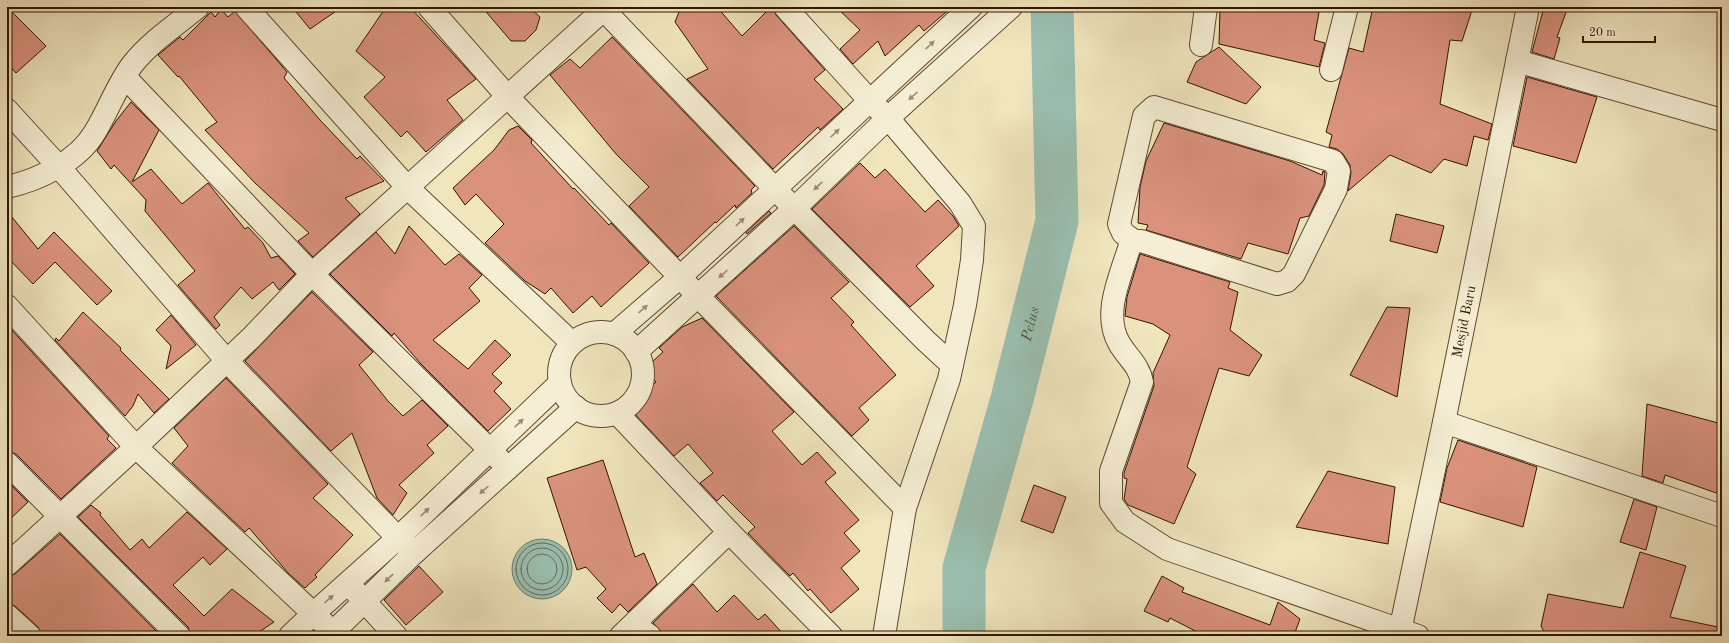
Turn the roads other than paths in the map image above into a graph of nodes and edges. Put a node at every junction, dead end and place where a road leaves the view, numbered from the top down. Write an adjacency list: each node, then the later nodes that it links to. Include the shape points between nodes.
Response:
1 (198, 7): 14 (street, via 143,52)
2 (246, 7): 22 (street)
3 (429, 7): 15 (street)
4 (784, 7): 16 (street)
5 (1206, 7): 11 (street)
6 (1346, 7): 13 (street)
7 (1528, 7): 12 (street, Mesjid Baru)
8 (602, 8): 15 (street); 23 (street)
9 (969, 8): 10 (street); 16 (street, one-way to 9)
10 (998, 19): 18 (street, one-way to 18)
11 (1201, 45)
12 (1517, 61): 19 (street); 38 (street, Mesjid Baru)
13 (1331, 70)
14 (125, 77): 20 (street, via 94,134 85,145); 26 (street)
15 (507, 96): 22 (street); 27 (street)
16 (870, 101): 18 (street); 23 (street, one-way to 16)
17 (10, 112): 20 (street)
18 (888, 118): 24 (street, one-way to 24); 34 (street, via 960,203 974,226 965,305)
19 (1722, 120)
20 (54, 162): 21 (street, via 21,184); 33 (street)
21 (7, 187)
22 (408, 188): 26 (street); 31 (street)
23 (776, 189): 24 (street); 27 (street, one-way to 23)
24 (795, 208): 28 (street, one-way to 28); 34 (street)
25 (1134, 241): 25 (street, via 1123,233 1119,224 1144,116 1154,106 1334,161 1338,171 1336,189 1294,274 1287,281 1277,284 1141,241); 56 (street, via 1130,245 1111,311 1113,333 1122,349 1138,367 1142,382 1111,471 1111,502 1125,522 1167,549)
26 (312, 274): 33 (street); 40 (street)
27 (680, 277): 28 (street); 30 (street, one-way to 27)
28 (698, 296): 32 (street); 43 (street)
29 (7, 306): 39 (street)
30 (614, 334): 31 (street, via 599,332 584,335); 32 (street, via 626,341)
31 (572, 343): 35 (street, via 559,368)
32 (636, 352): 37 (street, via 642,365 643,380 634,400)
33 (227, 361): 39 (street); 47 (street)
34 (952, 365): 43 (street)
35 (560, 383): 36 (street, via 565,397); 40 (street, one-way to 35)
36 (576, 407): 37 (street, via 588,414 603,416); 42 (street)
37 (617, 413): 46 (street)
38 (1444, 422): 44 (street); 56 (street, Mesjid Baru)
39 (136, 447): 45 (street); 52 (street)
40 (490, 451): 42 (street); 47 (street, one-way to 40)
41 (7, 463): 45 (street)
42 (508, 468): 48 (street, one-way to 48)
43 (904, 508): 62 (street)
44 (1722, 516)
45 (59, 517): 49 (street); 58 (street)
46 (729, 532): 54 (street); 61 (street)
47 (398, 538): 48 (street); 50 (street)
48 (415, 552): 51 (street, one-way to 51)
49 (7, 565)
50 (347, 583): 51 (street); 52 (street, one-way to 50)
51 (365, 600): 55 (street); 60 (street)
52 (313, 614): 55 (street); 59 (street)
53 (7, 615): 57 (street)
54 (635, 632)
55 (331, 634)
56 (1406, 634)
57 (30, 636)
58 (179, 636)
59 (290, 636)
60 (396, 636)
61 (831, 636)
62 (884, 636)

